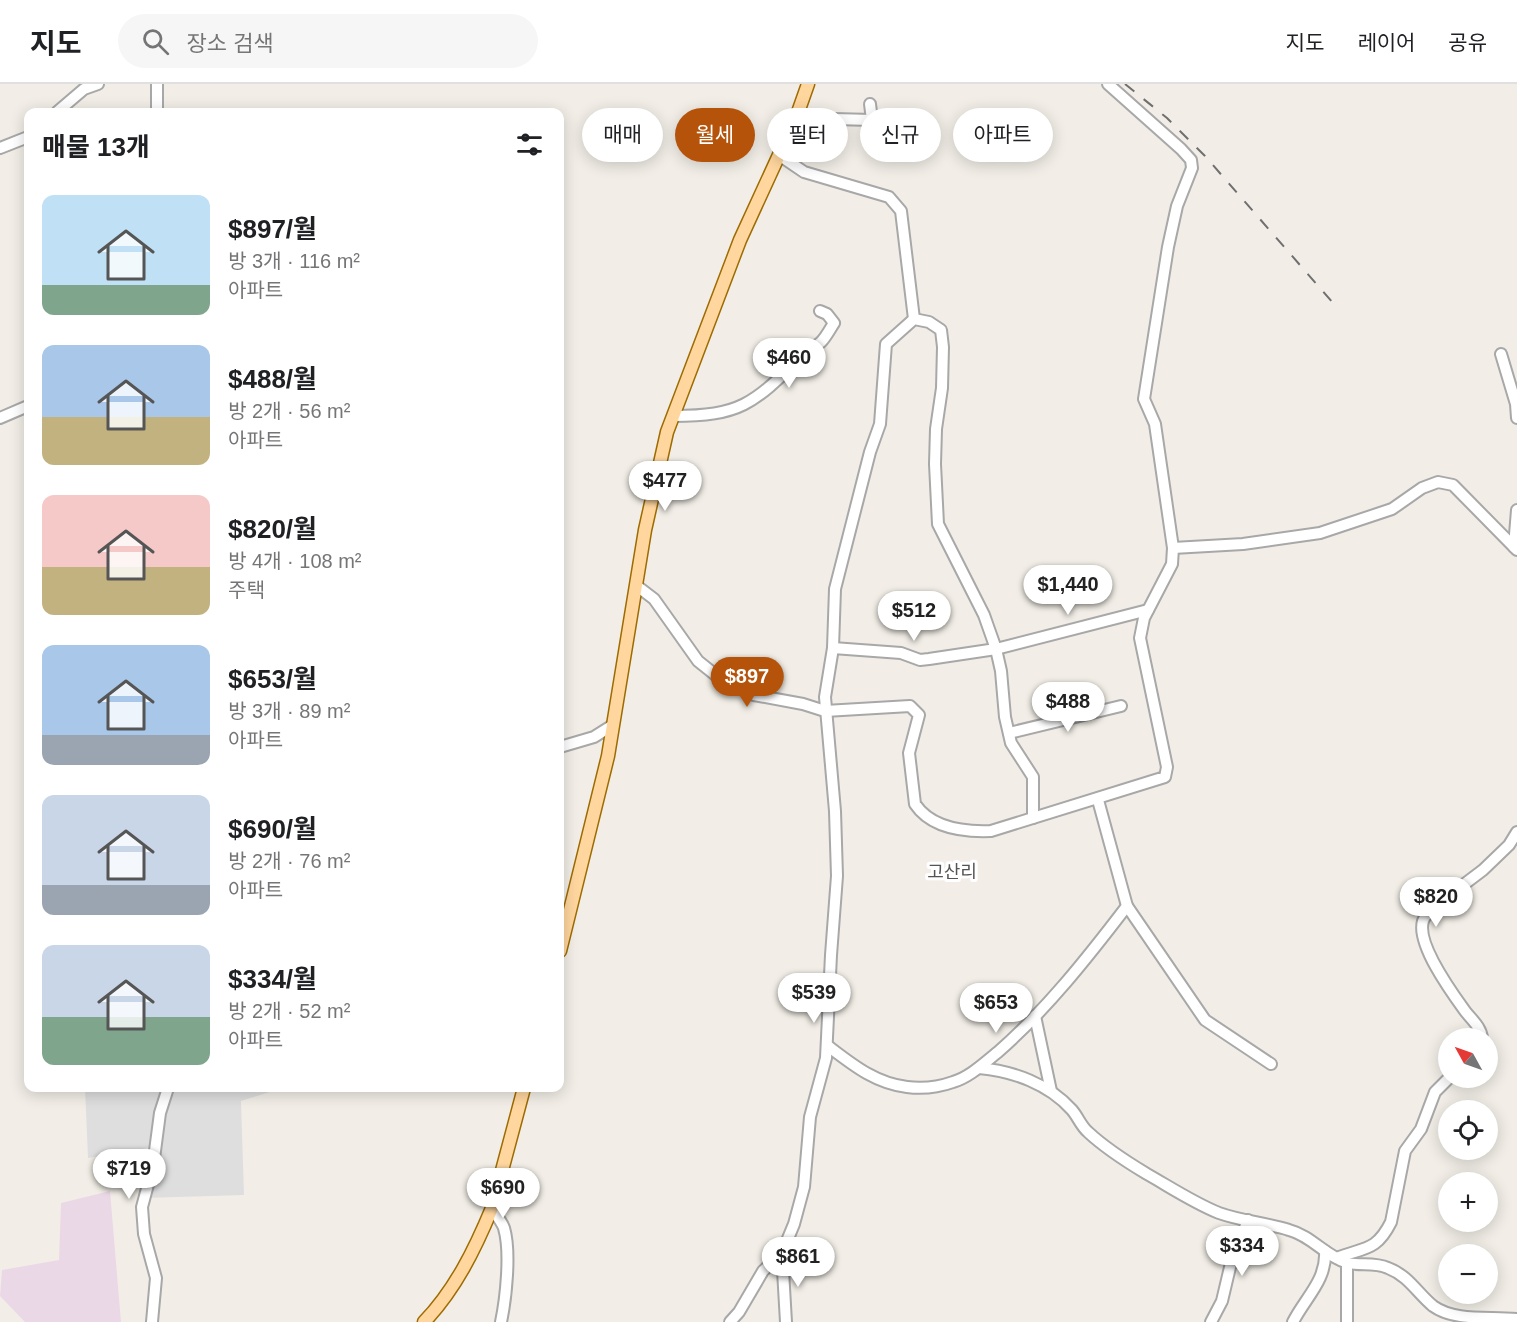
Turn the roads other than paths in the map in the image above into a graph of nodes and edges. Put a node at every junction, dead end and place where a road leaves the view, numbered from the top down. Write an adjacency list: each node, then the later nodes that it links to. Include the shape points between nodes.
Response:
1 (98, 84): 6 (street, via 84,89)
2 (157, 84): 7 (street)
3 (808, 84): 8 (main road)
4 (1108, 84): 22 (street, via 1191,160 1168,248 1144,399 1155,424)
5 (870, 104): 9 (street)
6 (62, 108)
7 (157, 108)
8 (800, 108)
9 (870, 108)
10 (24, 139): 11 (street)
11 (0, 148)
12 (776, 162): 18 (main road, via 740,240)
13 (789, 162): 15 (street, via 804,172 889,197 894,202 901,211)
14 (820, 311): 18 (street, via 834,323 822,341 751,401 727,413)
15 (915, 319): 26 (street, via 886,344 880,424 835,589); 27 (street, via 941,330 943,347 936,429 938,524 984,615)
16 (1501, 354): 20 (street)
17 (24, 408): 19 (street)
18 (673, 416): 24 (main road, via 645,530)
19 (0, 418)
20 (1517, 418)
21 (1517, 510): 23 (street)
22 (1173, 548): 23 (street, via 1243,544 1320,533 1386,511 1438,482 1454,485); 25 (street, via 1172,564)
23 (1515, 549)
24 (637, 586): 29 (street, via 654,599 698,661 718,677 762,698); 30 (main road)
25 (1148, 610): 27 (street); 33 (street, via 1140,639 1167,772 1161,779)
26 (833, 648): 27 (street, via 901,653 920,660); 29 (street)
27 (996, 649): 31 (street)
28 (1121, 705): 31 (street)
29 (825, 711): 34 (street, via 910,706 916,710 919,715 909,753 915,804 941,825 973,832 991,831); 40 (street, via 837,876)
30 (613, 725): 32 (street, via 594,737); 37 (main road)
31 (1009, 732): 34 (street, via 1033,777)
32 (564, 746)
33 (1098, 800): 34 (street); 36 (street)
34 (1033, 818)
35 (1517, 832): 39 (street, via 1496,858 1434,906 1422,923 1426,945 1436,964)
36 (1127, 906): 38 (street); 41 (street, via 1205,1020)
37 (564, 935)
38 (1035, 1016): 42 (street); 44 (street)
39 (1479, 1028)
40 (828, 1046): 42 (street, via 868,1076 905,1087 953,1082); 50 (street, via 810,1117 804,1187)
41 (1271, 1064)
42 (979, 1068): 44 (street, via 1010,1074)
43 (1440, 1088): 51 (street, via 1421,1129 1405,1151 1386,1232 1373,1246)
44 (1051, 1091): 48 (street, via 1090,1134 1126,1160 1206,1207)
45 (167, 1092): 54 (street, via 142,1207 144,1234 156,1278)
46 (523, 1092): 47 (main road)
47 (492, 1208): 55 (main road, via 455,1282); 56 (street, via 504,1228)
48 (1248, 1220): 49 (street, via 1290,1230); 59 (street, via 1231,1263 1222,1301)
49 (1325, 1251): 51 (street); 60 (street, via 1320,1278)
50 (782, 1254): 57 (street, via 763,1270); 58 (street)
51 (1337, 1258): 52 (street)
52 (1347, 1263): 53 (street, via 1378,1265 1398,1272 1433,1306 1449,1313); 61 (street)
53 (1517, 1319)
54 (152, 1322)
55 (424, 1322)
56 (501, 1322)
57 (730, 1322)
58 (786, 1322)
59 (1211, 1322)
60 (1293, 1322)
61 (1347, 1322)

